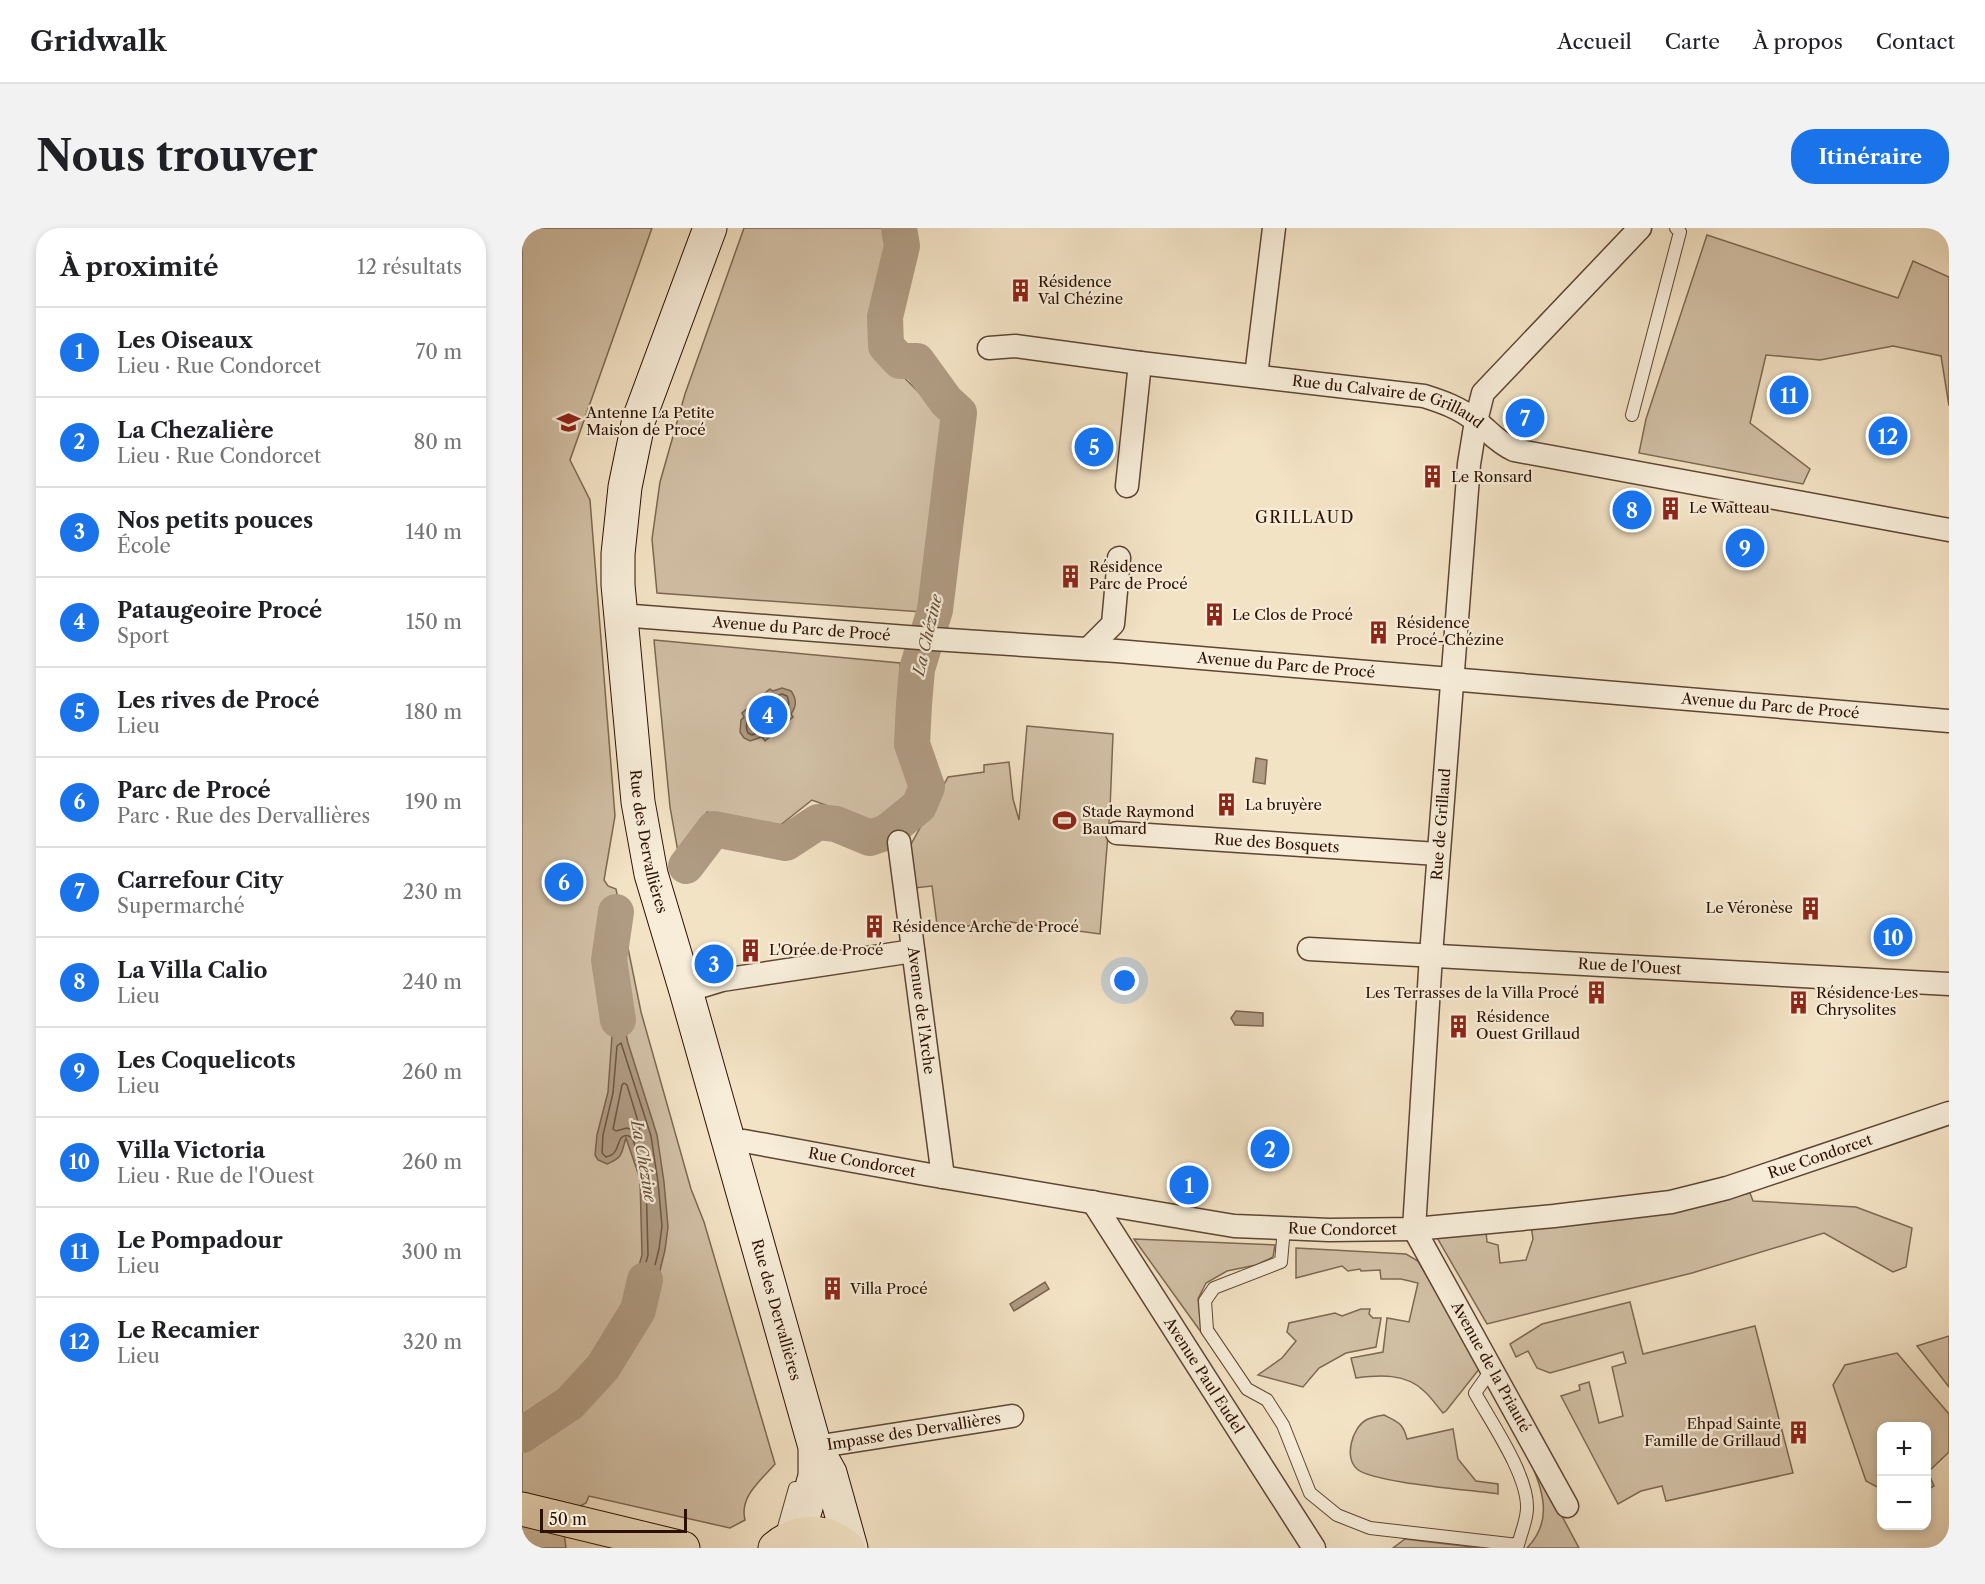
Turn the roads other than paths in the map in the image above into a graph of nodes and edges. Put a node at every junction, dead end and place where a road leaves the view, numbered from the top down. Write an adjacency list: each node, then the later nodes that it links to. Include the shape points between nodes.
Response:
1 (710, 228): 13 (main road, Rue des Dervallières, via 639,419 618,554)
2 (1274, 228): 7 (street)
3 (1640, 228): 9 (street, Rue de Grillaud, via 1484,393)
4 (1676, 228): 8 (lane, via 1680,232)
5 (989, 348): 6 (street, Rue du Calvaire de Grillaud, via 1015,346)
6 (1140, 363): 7 (street, Rue du Calvaire de Grillaud); 10 (street)
7 (1256, 376): 9 (street, Rue du Calvaire de Grillaud, via 1424,396 1453,406)
8 (1632, 415)
9 (1476, 421): 11 (street, Rue du Calvaire de Grillaud, via 1514,450); 16 (street, Rue de Grillaud, via 1469,464)
10 (1127, 486)
11 (1949, 530)
12 (1122, 555): 14 (street, via 1113,624); 15 (lane)
13 (620, 615): 14 (street, Avenue du Parc de Procé); 25 (main road, Rue des Dervallières, via 638,802 651,874)
14 (1088, 649): 15 (street, Avenue du Parc de Procé)
15 (1117, 651): 16 (street, Avenue du Parc de Procé)
16 (1453, 680): 17 (street, Avenue du Parc de Procé); 20 (street, Rue de Grillaud)
17 (1949, 721)
18 (1117, 833): 20 (street, Rue des Bosquets)
19 (899, 842): 22 (street, Avenue de l'Arche)
20 (1438, 854): 23 (street, Rue de Grillaud)
21 (1309, 949): 23 (street, Rue de l'Ouest)
22 (913, 951): 25 (street, via 722,980); 28 (street, Avenue de l'Arche)
23 (1431, 955): 24 (street, Rue de l'Ouest); 31 (street, Rue de Grillaud)
24 (1949, 984)
25 (686, 991): 27 (main road, Rue des Dervallières)
26 (1949, 1113): 31 (street, Rue Condorcet, via 1728,1188 1671,1202)
27 (729, 1147): 28 (street, Rue Condorcet, via 744,1141); 34 (main road, Rue des Dervallières, via 808,1416)
28 (943, 1177): 29 (street, Rue Condorcet)
29 (1093, 1202): 30 (street, Rue Condorcet, via 1234,1226); 40 (street, Avenue Paul Eudel)
30 (1284, 1228): 31 (street, Rue Condorcet); 32 (lane, via 1281,1262 1214,1288 1205,1301 1207,1330 1246,1389 1267,1400 1283,1425 1310,1493 1337,1515 1370,1528 1518,1545 1527,1508 1523,1484 1475,1393)
31 (1414, 1229): 32 (street, Avenue de la Priauté)
32 (1492, 1370): 35 (street, Avenue de la Priauté)
33 (1012, 1416): 34 (street, Impasse des Dervallières)
34 (806, 1462): 37 (main road, Rue des Dervallières, via 815,1476); 39 (main road, Rue des Dervallières, via 830,1473)
35 (1567, 1506)
36 (522, 1509): 38 (main road)
37 (780, 1544): 39 (main road, via 812,1533 838,1540)
38 (683, 1548)
39 (850, 1548)
40 (1314, 1548)

